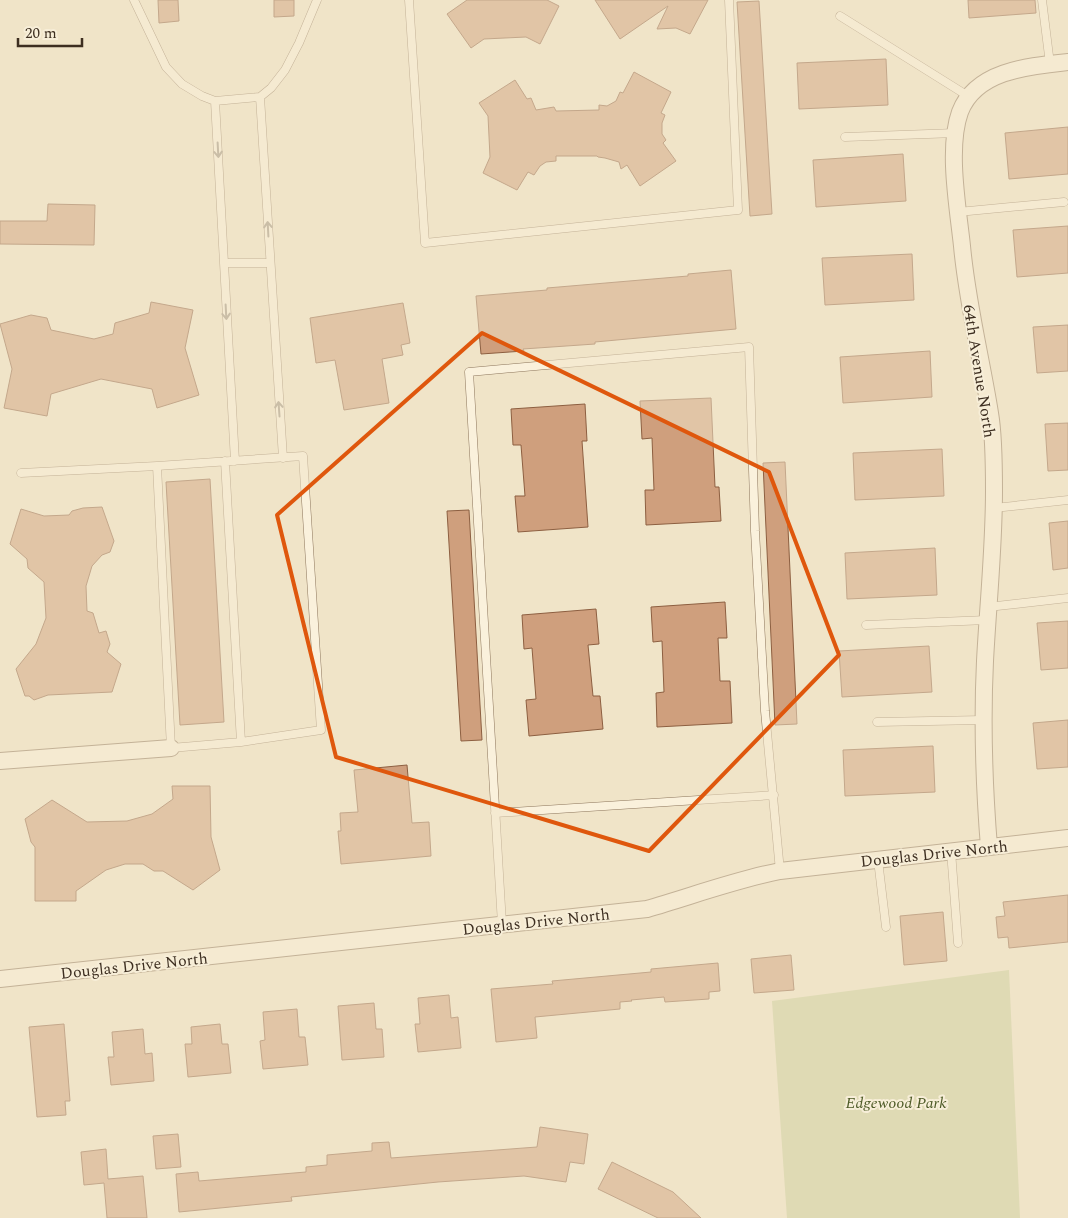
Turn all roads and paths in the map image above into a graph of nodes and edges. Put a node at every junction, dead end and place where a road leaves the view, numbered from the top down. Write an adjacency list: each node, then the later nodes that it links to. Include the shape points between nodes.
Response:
1 (134, 0): 11 (lane, via 166,67 182,84)
2 (317, 0): 10 (lane, via 284,70)
3 (409, 0): 4 (lane, via 425,243 738,210)
4 (729, 0)
5 (1042, 0): 8 (lane)
6 (840, 16): 9 (lane)
7 (1068, 62): 8 (street)
8 (1050, 64): 9 (street, via 994,76)
9 (968, 96): 12 (street, 64th Avenue North)
10 (260, 97): 11 (lane); 17 (lane, one-way to 10)
11 (215, 101): 16 (lane, one-way to 16)
12 (956, 133): 13 (lane); 15 (street, 64th Avenue North, via 954,156)
13 (845, 137)
14 (1064, 202): 15 (lane)
15 (958, 212): 24 (street, 64th Avenue North, via 990,415)
16 (224, 263): 17 (lane); 20 (lane, one-way to 20)
17 (270, 263): 18 (lane, one-way to 17)
18 (283, 458): 20 (lane); 30 (lane, via 303,456 321,730)
19 (226, 461): 20 (lane); 21 (lane); 30 (lane)
20 (235, 461)
21 (157, 466): 22 (lane); 31 (lane)
22 (21, 473)
23 (1068, 500): 24 (lane)
24 (994, 508): 26 (street, 64th Avenue North)
25 (1068, 598): 26 (lane)
26 (988, 614): 27 (lane); 28 (street, 64th Avenue North)
27 (866, 626)
28 (983, 720): 29 (lane); 36 (street, 64th Avenue North)
29 (877, 722)
30 (240, 742): 31 (lane)
31 (172, 748): 32 (street)
32 (0, 761)
33 (774, 795): 34 (lane); 34 (lane, via 765,711 755,532 750,347 469,372); 39 (lane)
34 (495, 813): 40 (lane)
35 (1068, 838): 36 (street, Douglas Drive North)
36 (989, 847): 37 (street, Douglas Drive North)
37 (951, 851): 38 (street, Douglas Drive North); 42 (lane)
38 (878, 859): 39 (street, Douglas Drive North); 41 (lane)
39 (780, 870): 40 (street, Douglas Drive North, via 747,877 647,909)
40 (502, 924): 43 (street, Douglas Drive North)
41 (886, 927)
42 (958, 942)
43 (0, 979)

